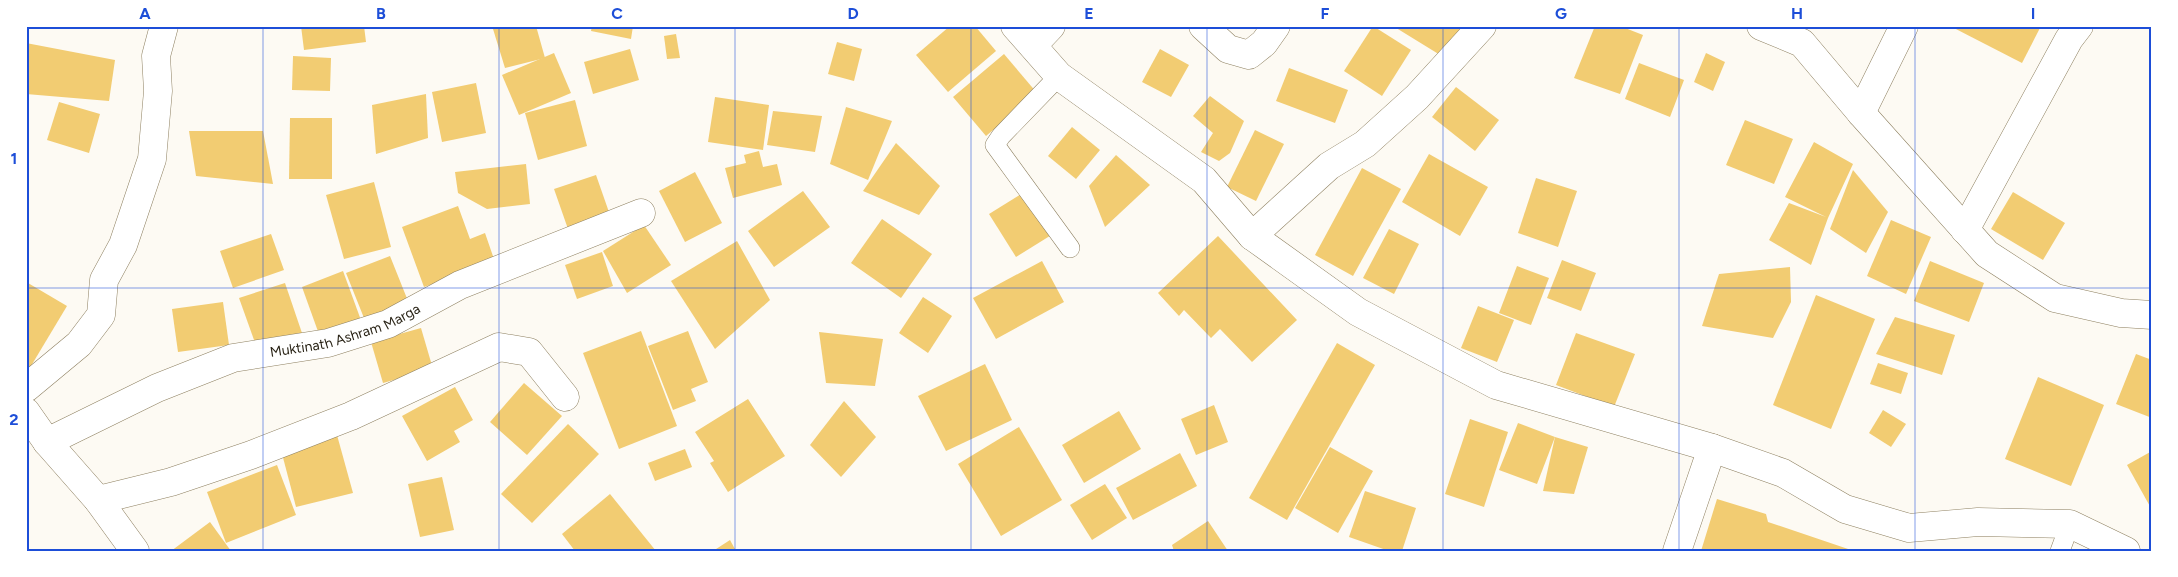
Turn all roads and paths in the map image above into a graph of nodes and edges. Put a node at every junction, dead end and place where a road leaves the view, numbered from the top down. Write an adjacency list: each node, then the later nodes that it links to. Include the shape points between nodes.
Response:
1 (164, 26): 16 (street, via 156,56 158,91 152,159 123,245 104,280 101,315 79,344)
2 (1203, 26): 3 (street, via 1228,49 1249,55 1264,43)
3 (1276, 26)
4 (1482, 26): 13 (street, via 1402,111 1365,144 1330,166)
5 (1761, 26): 10 (street, via 1802,43)
6 (1904, 26): 10 (street)
7 (2079, 26): 12 (street)
8 (1033, 32): 9 (street)
9 (1059, 76): 13 (street, via 1204,180); 14 (lane, via 995,145)
10 (1861, 113): 12 (street)
11 (641, 213): 19 (street, Muktinath Ashram Marga, via 460,284 388,324 328,343 233,358 157,388)
12 (1965, 230): 15 (street, via 1987,254 2055,298 2121,314)
13 (1252, 236): 20 (street, via 1358,312 1496,385)
14 (1070, 248)
15 (2152, 315)
16 (26, 388)
17 (564, 397): 21 (street, via 530,352 500,347 350,416 250,455 171,482)
18 (26, 412): 19 (street)
19 (47, 442): 21 (street)
20 (1712, 448): 22 (street, via 1783,473 1845,509 1909,528 1978,522); 24 (street)
21 (98, 500): 23 (street)
22 (2070, 524): 25 (lane); 26 (street)
23 (135, 551)
24 (1677, 551)
25 (2060, 551)
26 (2126, 551)

